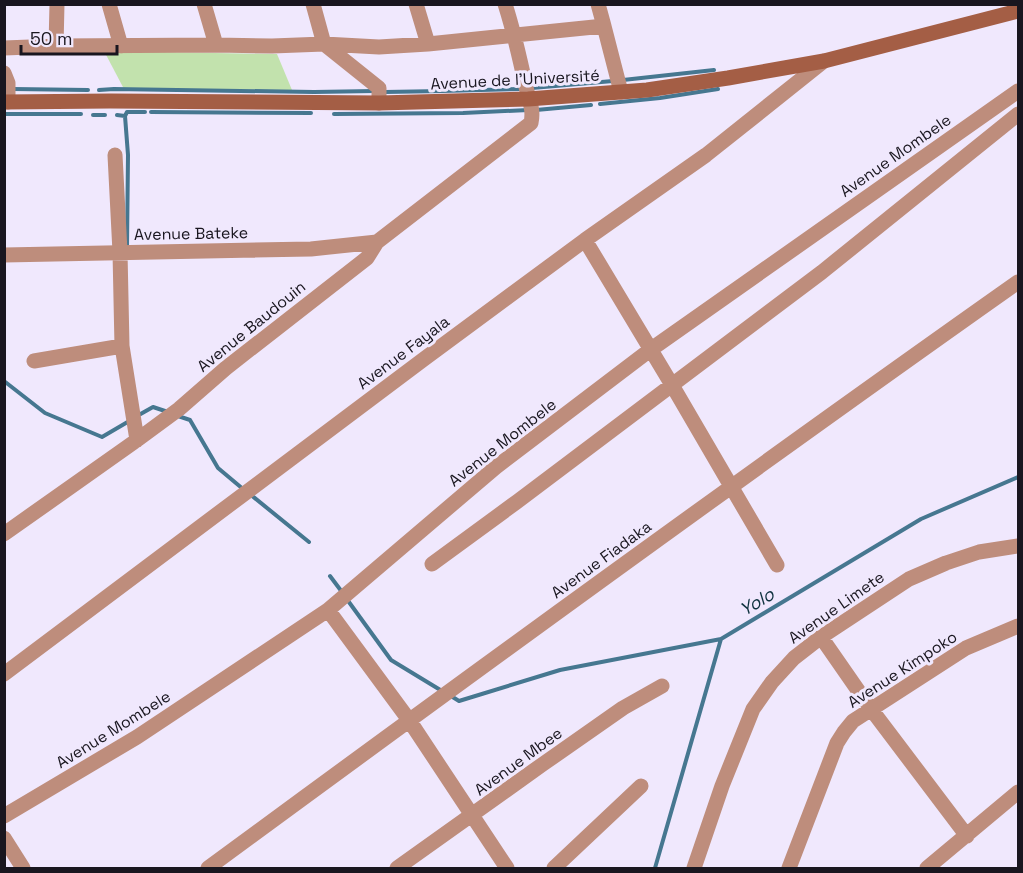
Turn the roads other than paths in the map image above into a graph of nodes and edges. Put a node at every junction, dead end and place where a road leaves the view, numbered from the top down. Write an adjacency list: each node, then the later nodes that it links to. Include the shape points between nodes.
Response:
1 (57, 4): 14 (street)
2 (109, 4): 15 (street)
3 (204, 4): 13 (street)
4 (313, 4): 11 (street)
5 (416, 4): 12 (street)
6 (505, 4): 10 (street)
7 (597, 4): 9 (street)
8 (1018, 11): 17 (main road, Avenue de l’Université)
9 (604, 26): 10 (street); 20 (street)
10 (515, 35): 12 (street); 21 (street)
11 (324, 44): 12 (street); 13 (street); 23 (street, via 379,88)
12 (428, 44)
13 (216, 45): 15 (street)
14 (56, 46): 15 (street); 16 (street)
15 (121, 46)
16 (4, 48)
17 (824, 61): 20 (main road, Avenue de l’Université); 26 (street, Avenue Fayala, via 706,155)
18 (4, 73): 22 (street, via 8,83)
19 (1018, 91): 32 (street, Avenue Mombele)
20 (621, 92): 21 (main road, Avenue de l’Université)
21 (528, 99): 23 (main road, Avenue de l’Université); 27 (street, Avenue Baudouin, via 533,112 531,123)
22 (6, 102): 23 (main road, Avenue de l’Université)
23 (379, 103)
24 (1018, 114): 34 (street, via 822,272)
25 (115, 155): 28 (street)
26 (585, 240): 32 (street); 44 (street, Avenue Fayala)
27 (377, 243): 28 (street, Avenue Bateke, via 310,249); 35 (street, Avenue Baudouin, via 367,258 166,419)
28 (120, 252): 29 (street, Avenue Bateke); 31 (street)
29 (4, 255)
30 (1018, 282): 36 (street, Avenue Fiadaka)
31 (122, 346): 33 (street); 35 (street)
32 (650, 350): 34 (street); 41 (street, Avenue Mombele, via 496,467)
33 (34, 361)
34 (672, 385): 36 (street); 39 (street)
35 (135, 426): 37 (street, Avenue Baudouin)
36 (732, 487): 40 (street); 47 (street, Avenue Fiadaka)
37 (4, 534)
38 (1018, 546): 43 (street, Avenue Limete, via 980,552 909,579)
39 (432, 564)
40 (777, 565)
41 (328, 610): 47 (street); 50 (street, Avenue Mombele, via 137,737)
42 (1018, 626): 46 (street, Avenue Kimpoko, via 966,648)
43 (821, 636): 46 (street); 59 (street, Avenue Limete, via 794,658 753,709)
44 (4, 674)
45 (662, 686): 51 (street, Avenue Mbee, via 623,708)
46 (872, 709): 52 (street); 60 (street, Avenue Kimpoko, via 853,721 837,743)
47 (409, 720): 51 (street); 55 (street, Avenue Fiadaka)
48 (641, 786): 58 (street)
49 (1018, 792): 52 (street)
50 (4, 816)
51 (472, 816): 56 (street, Avenue Mbee); 57 (street)
52 (967, 836): 61 (street)
53 (4, 838): 54 (street)
54 (19, 867)
55 (208, 868)
56 (397, 868)
57 (507, 868)
58 (554, 868)
59 (694, 868)
60 (789, 868)
61 (927, 868)

